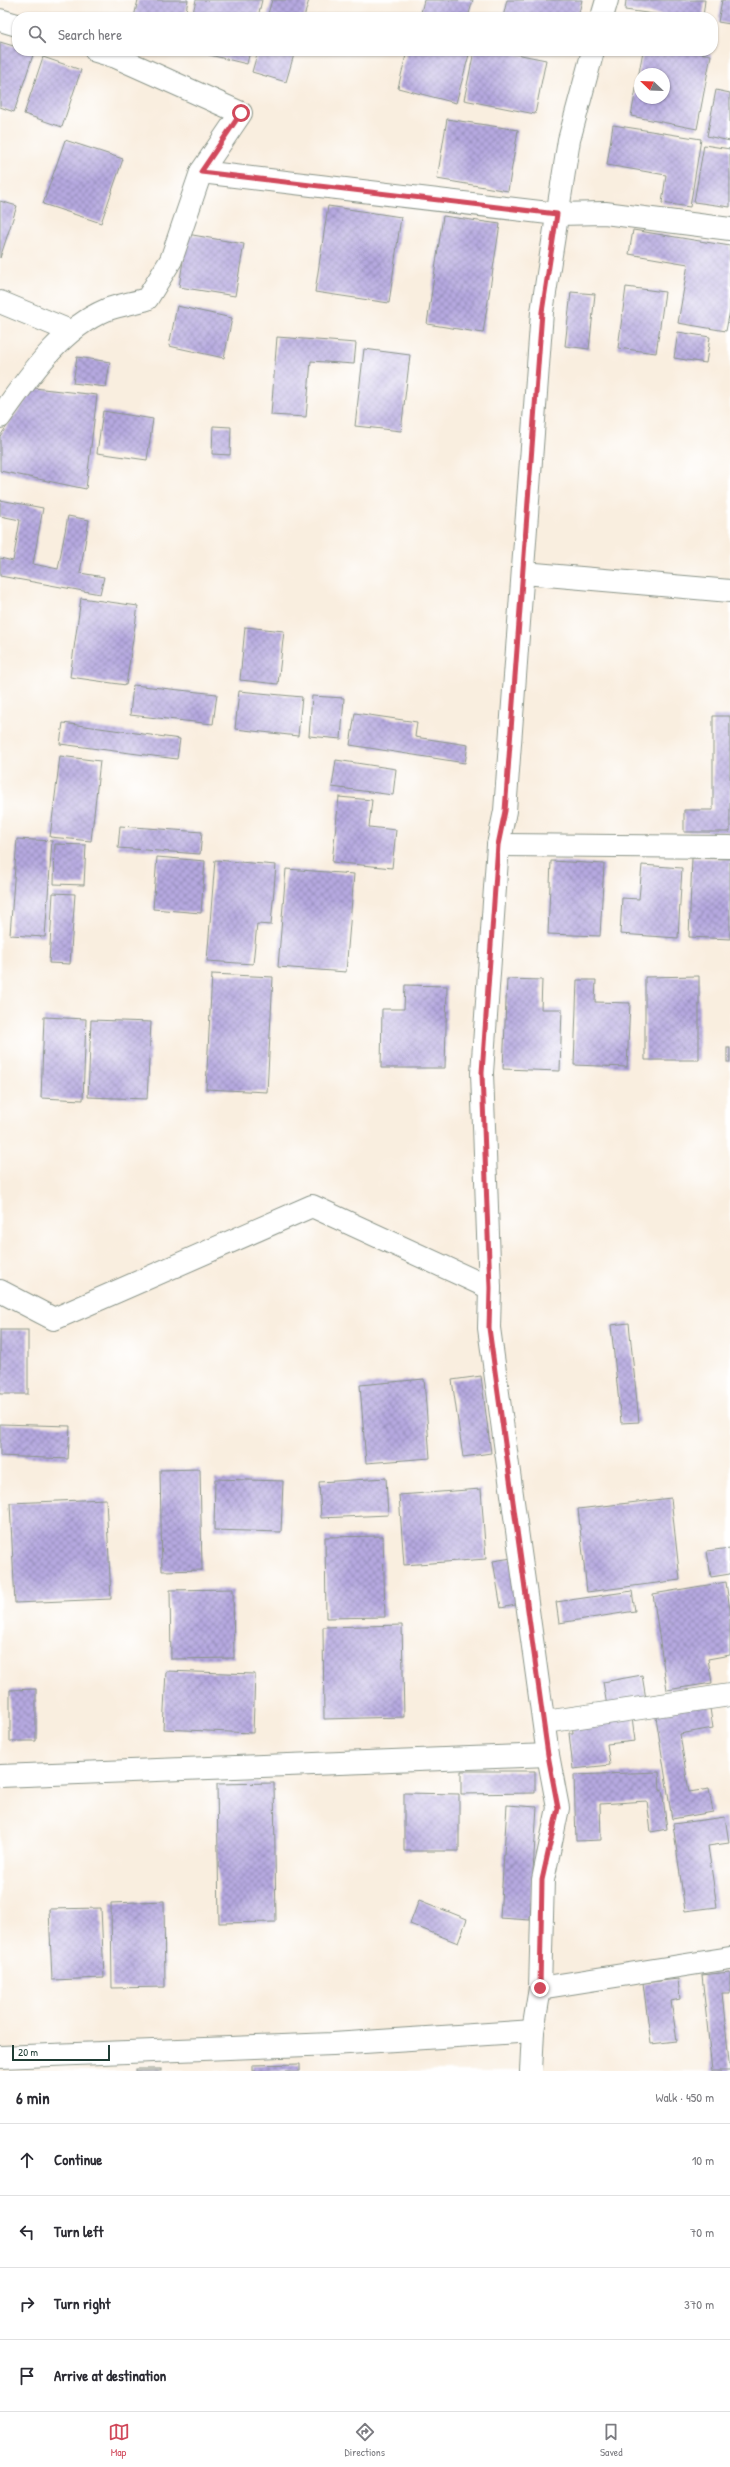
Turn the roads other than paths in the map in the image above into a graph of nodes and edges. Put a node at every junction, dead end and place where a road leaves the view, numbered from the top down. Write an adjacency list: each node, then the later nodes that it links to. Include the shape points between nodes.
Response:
1 (607, 0): 2 (street)
2 (603, 12)
3 (0, 20): 4 (street)
4 (12, 24)
5 (113, 56): 7 (street, via 241,113)
6 (592, 56): 8 (street, via 569,140)
7 (201, 172): 8 (street); 11 (street, via 171,260 147,299 106,310)
8 (557, 214): 9 (street, via 605,213); 13 (street, via 542,312)
9 (730, 229)
10 (0, 302): 11 (street)
11 (70, 331): 12 (street, via 27,380)
12 (0, 417)
13 (524, 573): 14 (street); 15 (street, via 505,811)
14 (730, 591)
15 (498, 845): 16 (street); 17 (street, via 482,1073)
16 (730, 847)
17 (490, 1288): 18 (street, via 312,1206 54,1319); 20 (street, via 489,1328)
18 (0, 1290)
19 (730, 1695): 20 (street)
20 (545, 1722): 21 (street)
21 (548, 1755): 22 (street); 24 (street, via 558,1808 542,1880)
22 (0, 1776)
23 (730, 1958): 24 (street)
24 (540, 1988): 25 (street)
25 (532, 2031): 26 (street, via 333,2044); 27 (street)
26 (0, 2057)
27 (531, 2071)

